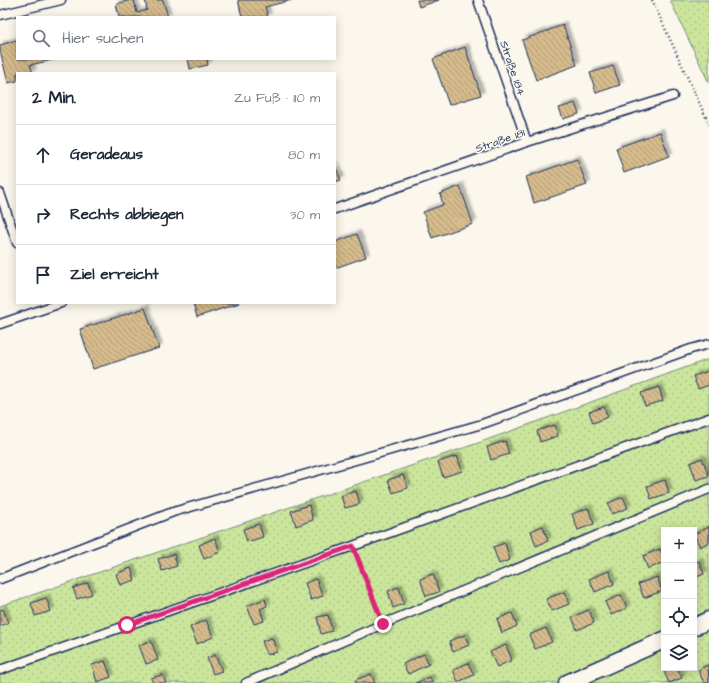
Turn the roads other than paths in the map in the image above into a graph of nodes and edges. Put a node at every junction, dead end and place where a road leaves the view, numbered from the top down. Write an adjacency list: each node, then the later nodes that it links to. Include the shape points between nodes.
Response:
1 (61, 0): 3 (lane)
2 (478, 0): 5 (lane, Straße 184)
3 (0, 15)
4 (673, 96): 5 (lane, Straße 181)
5 (527, 142): 7 (lane, Straße 181)
6 (0, 193): 8 (lane)
7 (336, 208)
8 (16, 240)
9 (55, 304): 10 (lane)
10 (38, 307): 11 (lane)
11 (0, 324)
12 (709, 344): 15 (lane, via 482,424 173,512)
13 (709, 418): 19 (lane)
14 (709, 489): 20 (lane)
15 (0, 579)
16 (709, 620): 17 (street)
17 (697, 626)
18 (661, 641): 21 (street)
19 (0, 670)
20 (246, 683)
21 (567, 683)

